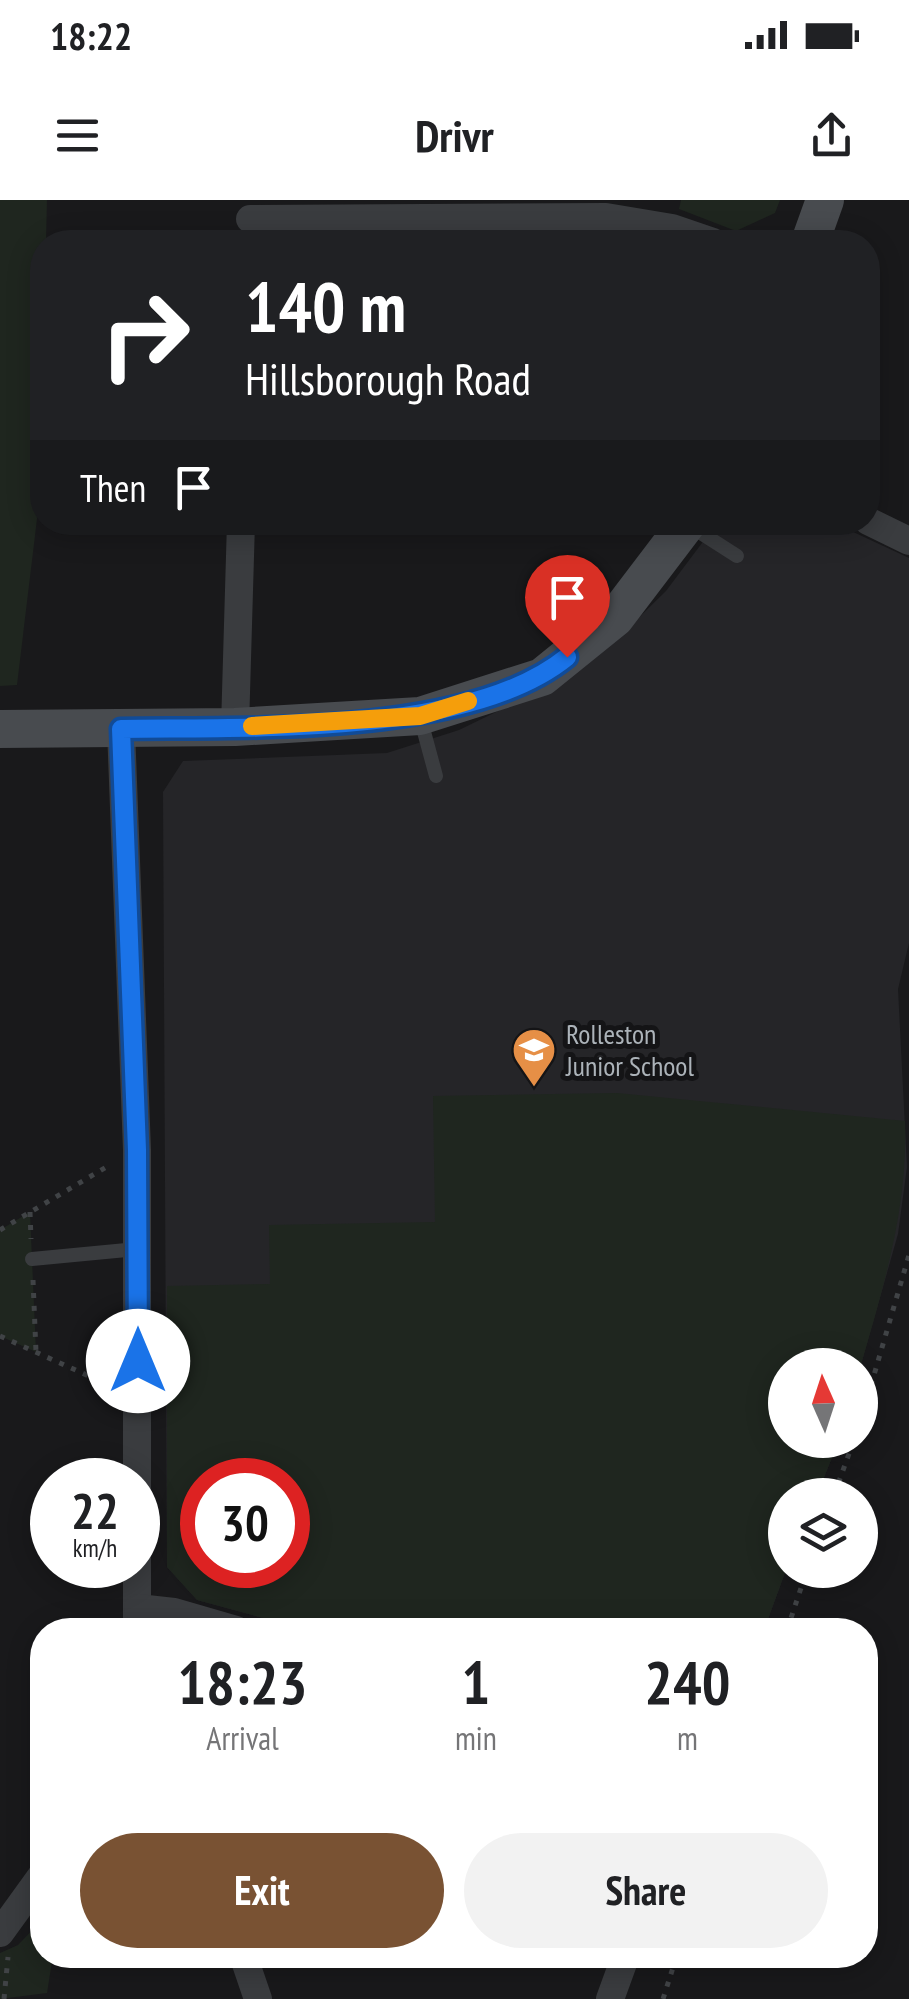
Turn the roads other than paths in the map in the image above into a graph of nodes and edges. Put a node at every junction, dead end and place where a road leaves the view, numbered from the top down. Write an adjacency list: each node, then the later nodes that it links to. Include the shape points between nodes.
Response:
1 (825, 200): 5 (street)
2 (529, 208): 3 (street); 4 (street)
3 (250, 221)
4 (678, 230)
5 (814, 230)
6 (880, 527): 10 (street)
7 (241, 535): 13 (street)
8 (678, 535): 12 (street, via 615,618 542,677)
9 (705, 535): 11 (lane)
10 (909, 540)
11 (737, 556)
12 (420, 716): 13 (street); 16 (lane)
13 (234, 727): 14 (street)
14 (121, 729): 15 (street); 17 (street)
15 (0, 730)
16 (436, 776)
17 (137, 1249): 18 (lane); 19 (street)
18 (32, 1260)
19 (138, 1618)
20 (143, 1618): 21 (street, via 174,1612)
21 (195, 1618)
22 (30, 1892): 23 (street)
23 (0, 1933)
24 (247, 1968): 26 (street)
25 (621, 1968): 27 (street)
26 (258, 1999)
27 (610, 1999)

